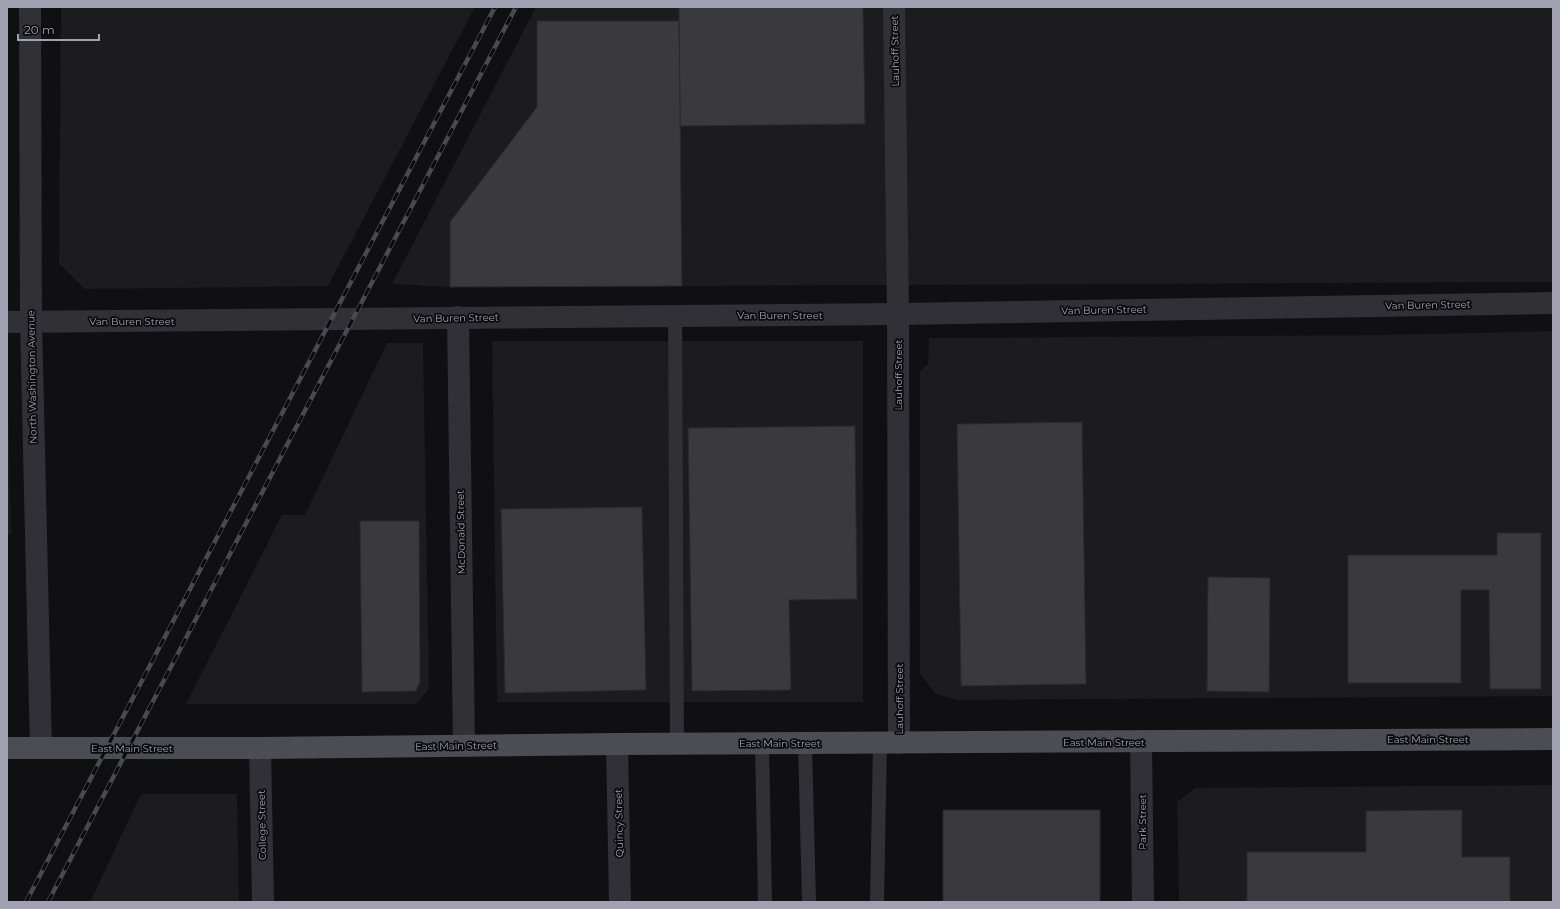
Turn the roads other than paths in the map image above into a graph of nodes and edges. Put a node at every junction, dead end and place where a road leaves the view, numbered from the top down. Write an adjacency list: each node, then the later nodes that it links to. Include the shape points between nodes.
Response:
1 (30, 7): 8 (street, North Washington Avenue)
2 (894, 7): 4 (street, Lauhoff Street)
3 (1553, 303): 4 (street, Van Buren Street)
4 (898, 314): 5 (street, Van Buren Street); 11 (street, Lauhoff Street)
5 (675, 315): 6 (street, Van Buren Street); 13 (lane)
6 (458, 317): 8 (street, Van Buren Street); 16 (street, McDonald Street)
7 (7, 322): 8 (street, Van Buren Street)
8 (31, 322): 18 (street, North Washington Avenue)
9 (1553, 738): 10 (main road, East Main Street)
10 (1141, 742): 11 (main road, East Main Street); 25 (street, Park Street)
11 (889, 743): 15 (main road, East Main Street); 24 (lane)
12 (617, 744): 13 (main road, East Main Street); 16 (main road, East Main Street); 21 (street, Quincy Street)
13 (677, 744): 14 (main road, East Main Street)
14 (762, 744): 15 (main road, East Main Street); 22 (lane)
15 (805, 744): 23 (lane)
16 (464, 746): 19 (main road, East Main Street)
17 (7, 748): 18 (main road, East Main Street)
18 (41, 748): 19 (main road, East Main Street)
19 (260, 748): 20 (street, College Street)
20 (263, 902)
21 (620, 902)
22 (765, 902)
23 (809, 902)
24 (878, 902)
25 (1143, 902)

